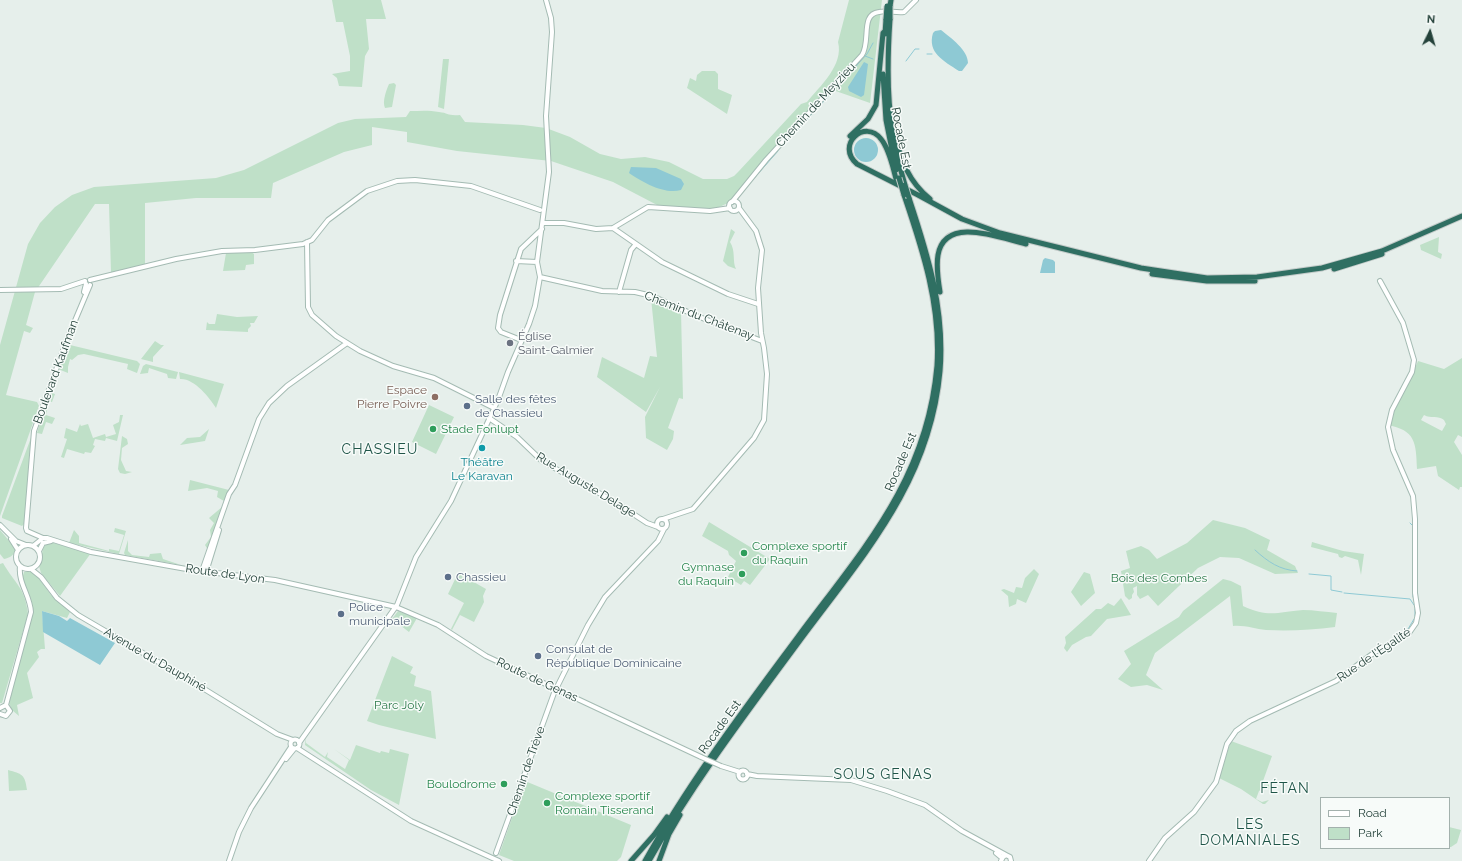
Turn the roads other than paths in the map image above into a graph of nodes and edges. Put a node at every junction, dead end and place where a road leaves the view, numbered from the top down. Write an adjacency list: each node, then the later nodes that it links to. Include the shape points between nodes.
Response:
1 (546, 0): 15 (street, via 551,18 546,116 549,172)
2 (887, 0): 5 (highway, Rocade Est)
3 (891, 0): 5 (highway, Rocade Est)
4 (916, 0): 10 (street, Chemin de Meyzieu, via 904,12 878,12 871,15 867,22 867,43 862,55 766,160)
5 (889, 6): 6 (highway, Rocade Est, bridge)
6 (888, 19): 7 (highway, Rocade Est); 8 (highway, Rocade Est)
7 (885, 31): 9 (highway, Rocade Est, via 884,106); 25 (highway, via 877,102 868,120 848,140 846,149 850,161 862,171 964,223)
8 (887, 94): 11 (highway, Rocade Est, bridge, via 892,134); 17 (highway, via 898,146 908,174 928,197)
9 (898, 180): 11 (highway, Rocade Est, bridge); 11 (highway, bridge, via 904,200); 17 (highway, via 880,138 875,133 867,131 855,136 850,143 849,151 857,164)
10 (743, 189): 12 (street, Chemin de Meyzieu); 13 (street, Chemin de Meyzieu)
11 (906, 198): 37 (highway, Rocade Est, via 926,247 934,281); 73 (highway, Rocade Est, via 927,265 937,328 934,387 920,447 908,477 889,512)
12 (732, 202): 13 (street); 14 (street)
13 (739, 206): 14 (street, via 734,211); 36 (street, Rue Auguste Delage, via 756,230 762,244)
14 (730, 208): 20 (street, via 715,211 648,207)
15 (542, 210): 19 (street); 24 (street, via 479,188 415,180 397,181 367,191 328,220 320,232)
16 (1462, 216): 27 (highway)
17 (964, 220): 28 (highway, via 1028,241 1147,269 1192,276 1242,278 1284,275)
18 (1462, 220): 27 (highway)
19 (543, 222): 20 (street, via 596,229); 21 (street)
20 (613, 228): 26 (street)
21 (542, 229): 22 (street); 23 (street)
22 (537, 233): 23 (street); 29 (street, via 522,247)
23 (541, 239): 30 (street)
24 (307, 242): 33 (street, via 275,248 222,251 176,259); 40 (street, via 309,309 312,315)
25 (1017, 242): 28 (highway, via 1152,274 1208,281 1241,282 1285,278 1324,271); 37 (highway, via 968,231 956,233 944,241 937,259 943,331)
26 (636, 244): 35 (street, via 631,250); 36 (street, via 662,262 728,294)
27 (1374, 255): 28 (highway)
28 (1364, 258)
29 (516, 261): 30 (street); 38 (street, via 498,328 516,338)
30 (537, 262): 31 (street)
31 (540, 276): 35 (street, Chemin du Châtenay); 38 (street, via 535,306)
32 (1380, 280): 83 (street, Rue de l'Égalité, via 1403,323 1414,360 1412,372 1392,410 1388,427 1393,450 1413,496 1416,521 1416,623 1409,633 1375,652 1336,681 1250,721 1236,731 1227,744 1216,782 1194,812 1165,838)
33 (88, 283): 34 (street, via 48,290); 52 (street, Boulevard Kaufman, via 34,431 26,528 27,531 38,535)
34 (0, 290)
35 (619, 292): 39 (street, Chemin du Châtenay, via 652,296)
36 (758, 304): 39 (street, Rue Auguste Delage)
37 (941, 334): 71 (highway, Rocade Est, via 940,371 934,410 920,458 900,500 870,546)
38 (522, 338): 41 (street)
39 (763, 341): 43 (street, Rue Auguste Delage, via 767,385 765,416 760,429 701,501 693,509)
40 (347, 343): 41 (street, via 393,366 434,378); 61 (street, via 287,386 264,410 232,489)
41 (494, 408): 42 (street)
42 (489, 418): 46 (street, Rue Auguste Delage, via 517,437 542,461); 64 (street, via 451,501 413,564)
43 (674, 516): 44 (street, Rue Auguste Delage); 47 (street, Chemin de Trève)
44 (663, 520): 45 (street, Rue Auguste Delage); 47 (street)
45 (658, 521): 46 (street, Rue Auguste Delage); 49 (street)
46 (647, 523): 49 (street, Rue Auguste Delage)
47 (667, 524): 50 (street, Chemin de Trève)
48 (0, 525): 51 (street)
49 (658, 527): 50 (street, Rue Auguste Delage); 53 (street)
50 (664, 529): 53 (street, Chemin de Trève)
51 (8, 533): 54 (street, via 17,542); 56 (street)
52 (42, 541): 55 (street, Route de Lyon); 57 (street); 61 (street, Route de Lyon, via 55,541 91,552)
53 (655, 544): 65 (street, Chemin de Trève, via 602,601)
54 (26, 545): 55 (street); 56 (street)
55 (33, 546): 57 (street)
56 (18, 550): 59 (street, via 16,559)
57 (39, 551): 58 (street)
58 (37, 565): 60 (street); 62 (street, Avenue du Dauphiné)
59 (20, 566): 60 (street); 63 (street)
60 (29, 569): 62 (street, Avenue du Dauphiné); 63 (street, via 23,572)
61 (204, 571): 64 (street, Route de Lyon, via 275,580)
62 (41, 577): 69 (street, Avenue du Dauphiné, via 57,598 78,616 201,686)
63 (20, 579): 66 (street, via 31,612)
64 (396, 607): 65 (street, Route de Genas, via 438,625 486,656); 69 (street)
65 (555, 689): 70 (street, Route de Genas, bridge); 74 (street, Chemin de Trève)
66 (6, 706): 67 (street); 68 (street, via 10,710 9,714)
67 (0, 708)
68 (0, 714)
69 (295, 745): 77 (street, via 247,814); 78 (street, Avenue du Dauphiné, via 411,822)
70 (739, 774): 72 (street, via 744,771); 72 (street, via 741,780)
71 (702, 775): 81 (highway, Rocade Est); 82 (highway, via 672,829)
72 (747, 776): 75 (street, via 859,782 925,805)
73 (695, 778): 79 (highway, via 658,830); 80 (highway, Rocade Est)
74 (496, 853)
75 (1003, 858): 76 (street)
76 (1012, 860)
77 (229, 861)
78 (499, 861)
79 (631, 861)
80 (645, 861)
81 (649, 861)
82 (659, 861)
83 (1149, 861)

